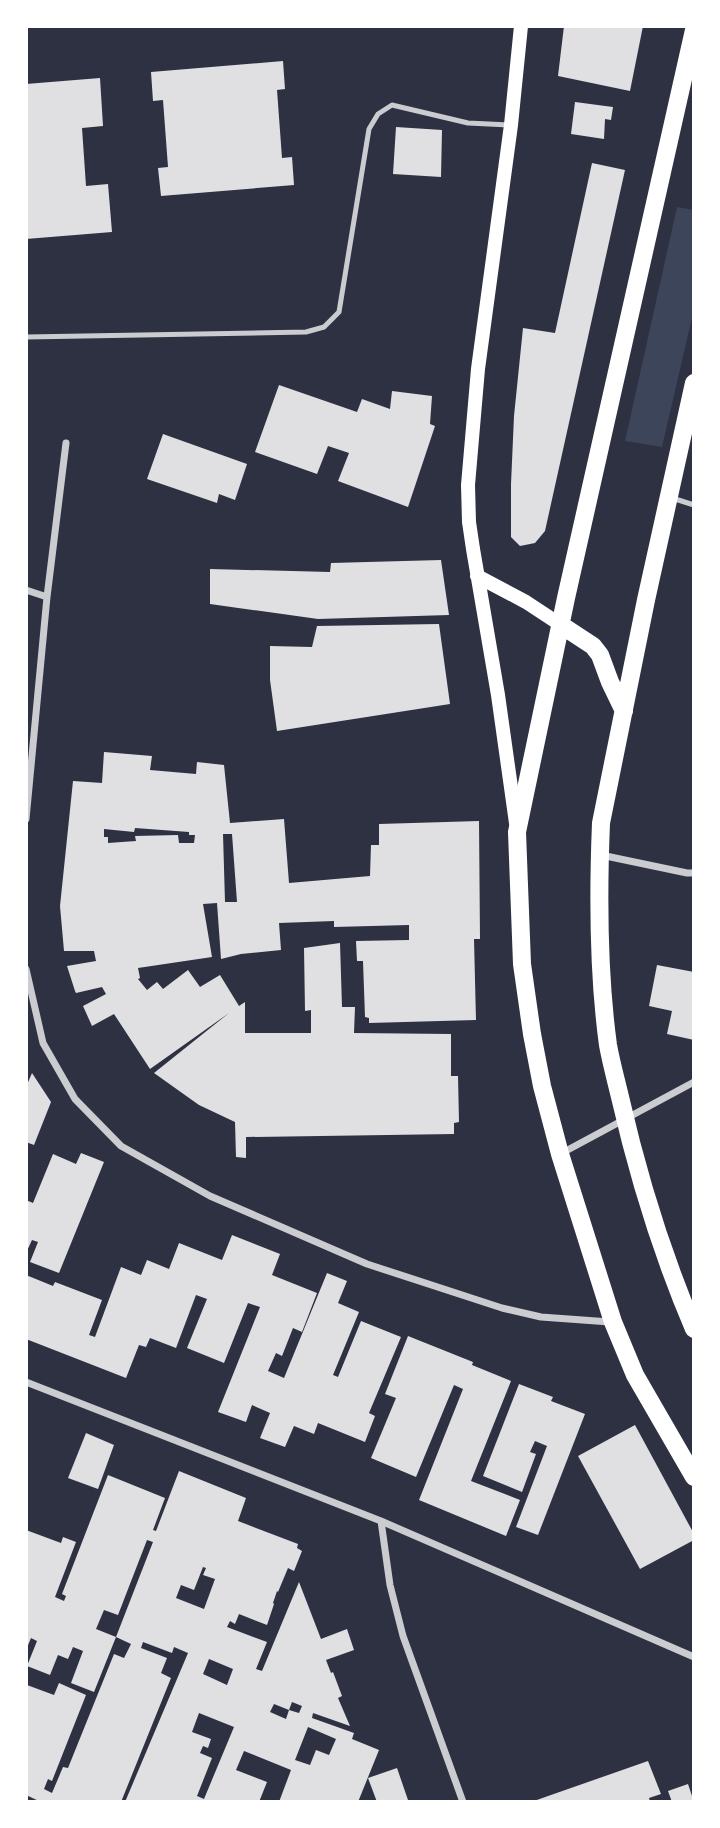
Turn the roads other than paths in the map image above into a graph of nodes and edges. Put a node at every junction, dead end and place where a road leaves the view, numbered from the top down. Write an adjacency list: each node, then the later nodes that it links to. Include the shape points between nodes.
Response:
1 (521, 26): 3 (main road)
2 (694, 30): 12 (main road)
3 (511, 125): 4 (lane, via 468,124 392,105 378,114 369,129 340,312 324,327 306,332); 9 (main road, via 478,369 468,485)
4 (26, 337)
5 (694, 383): 7 (main road)
6 (66, 443): 11 (street)
7 (669, 497): 8 (lane); 13 (main road)
8 (694, 505)
9 (477, 576): 12 (main road); 15 (main road)
10 (26, 590): 11 (street)
11 (47, 597): 14 (street)
12 (561, 625): 13 (main road, via 600,655); 15 (main road)
13 (624, 711): 16 (main road, via 601,822)
14 (26, 819)
15 (517, 832): 22 (main road, via 522,964 542,1086)
16 (600, 855): 17 (street); 21 (main road, via 604,1006)
17 (690, 873): 18 (street)
18 (694, 879)
19 (26, 968): 23 (street, via 43,1044 75,1098 121,1146 210,1196 367,1264 502,1308 541,1317)
20 (694, 1082): 21 (street)
21 (625, 1119): 22 (street); 24 (main road, via 657,1231)
22 (560, 1154): 23 (main road)
23 (613, 1322): 26 (main road, via 635,1375)
24 (694, 1329)
25 (26, 1382): 27 (street)
26 (694, 1477)
27 (382, 1521): 28 (street); 29 (street, via 390,1585 403,1636)
28 (694, 1657)
29 (463, 1802)

